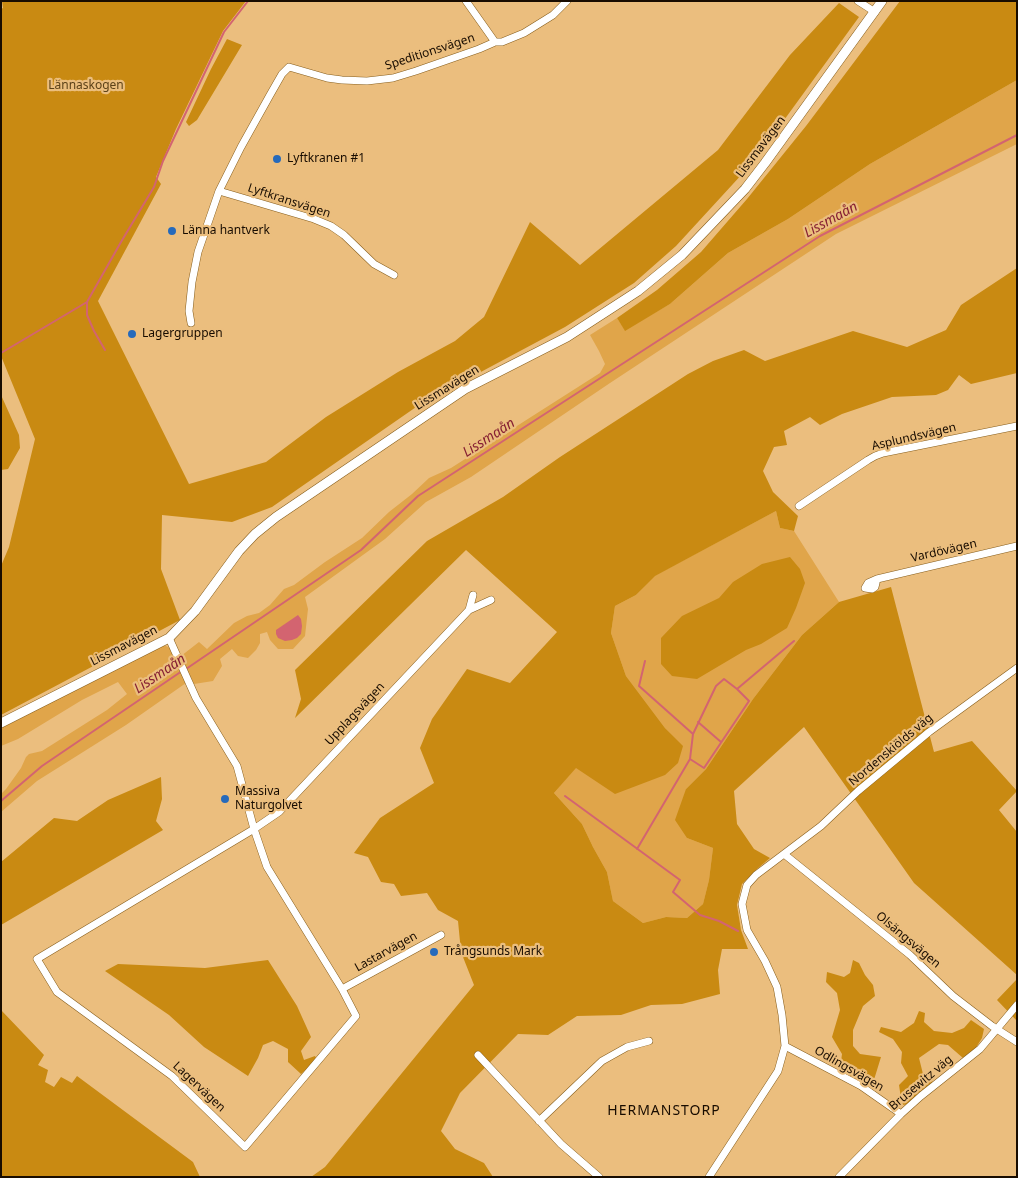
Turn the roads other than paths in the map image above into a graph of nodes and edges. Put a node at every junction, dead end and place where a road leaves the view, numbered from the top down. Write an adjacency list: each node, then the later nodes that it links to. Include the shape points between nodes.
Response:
1 (466, 1): 6 (street)
2 (567, 1): 6 (street, Speditionsvägen, via 553,15 524,33)
3 (858, 1): 5 (street)
4 (882, 1): 5 (street, Lissmavägen)
5 (875, 12): 17 (street, Lissmavägen, via 745,189 682,255 638,291 567,337 465,389 276,517 239,550 195,611)
6 (495, 42): 7 (street, Speditionsvägen, via 393,78 342,80 289,67 270,95)
7 (219, 191): 8 (street, Lyftkransvägen, via 331,226 374,264); 9 (street, via 198,252 189,310)
8 (394, 276)
9 (191, 323)
10 (1017, 426): 11 (street, Asplundsvägen, via 875,456)
11 (799, 506)
12 (1017, 546): 13 (street, Vardövägen)
13 (877, 579)
14 (473, 595): 16 (street)
15 (491, 600): 16 (street)
16 (469, 610): 20 (street, Upplagsvägen, via 279,812)
17 (170, 638): 19 (street, Lissmavägen); 20 (street, Lagervägen, via 196,698 237,766)
18 (1017, 668): 21 (street, Nordenskiölds väg, via 929,732)
19 (1, 723)
20 (254, 829): 23 (street, Lagervägen, via 267,867); 23 (street, Lagervägen, via 38,959 57,992 172,1076 245,1147 356,1016)
21 (784, 854): 25 (street, Olsängsvägen); 28 (street, Nordenskiölds väg, via 756,875 747,886 742,904 746,930 777,987)
22 (441, 934): 23 (street, Lastarvägen)
23 (342, 989)
24 (1017, 1005): 25 (street, Brusewitz väg)
25 (997, 1029): 27 (street, Olsängsvägen); 30 (street, Brusewitz väg, via 980,1049)
26 (649, 1041): 31 (street, via 627,1047 602,1061)
27 (1017, 1042)
28 (785, 1046): 30 (street, Odlingsvägen, via 861,1086); 33 (street, via 778,1071)
29 (478, 1055): 31 (street)
30 (901, 1114): 34 (street, Brusewitz väg)
31 (539, 1122): 32 (street)
32 (599, 1177)
33 (709, 1177)
34 (839, 1177)

